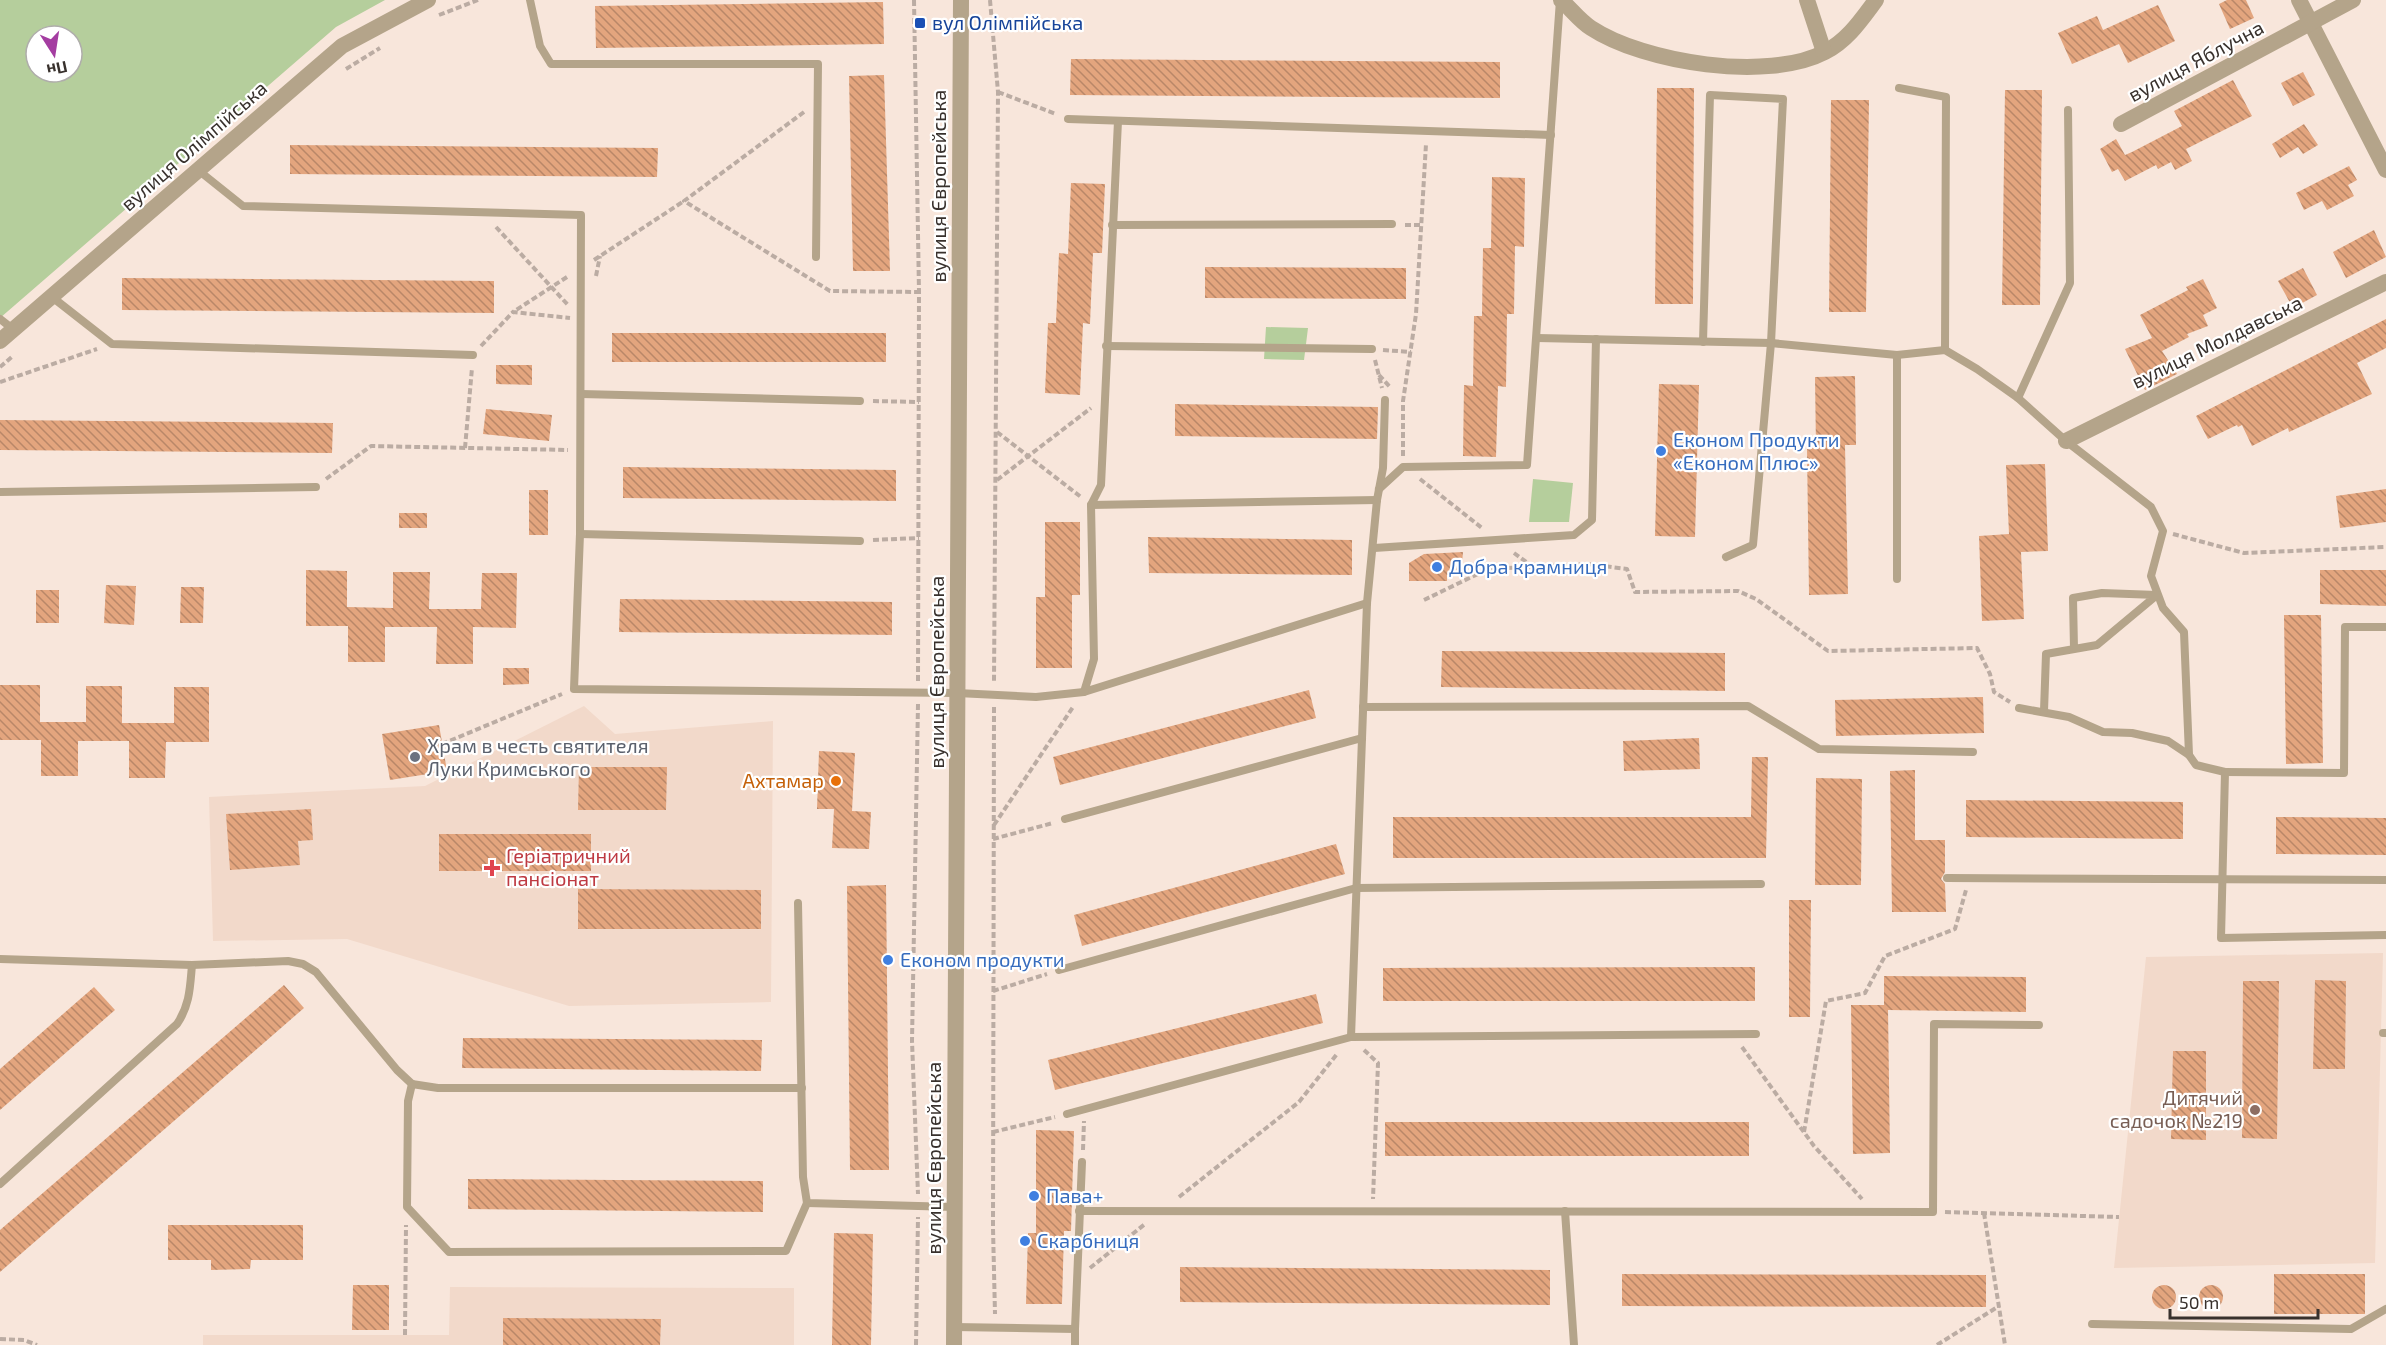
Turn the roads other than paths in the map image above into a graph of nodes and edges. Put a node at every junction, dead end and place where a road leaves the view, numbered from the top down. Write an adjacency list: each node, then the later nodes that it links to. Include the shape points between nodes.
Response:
1 (428, 0): 17 (street, вулиця Олімпійська, via 342,46)
2 (530, 0): 21 (lane, via 540,46 550,64 818,64)
3 (961, 0): 56 (street, вулиця Європейська)
4 (1561, 0): 10 (street, via 1592,28 1650,55 1704,64 1774,67); 16 (lane)
5 (1807, 0): 10 (street)
6 (1876, 0): 10 (street, via 1848,37)
7 (2298, 0): 9 (street)
8 (2353, 0): 9 (street, вулиця Яблучна)
9 (2312, 23): 15 (street, вулиця Яблучна); 18 (street)
10 (1824, 52)
11 (1899, 88): 33 (lane, via 1946,97)
12 (2068, 110): 37 (lane, via 2070,283)
13 (1068, 119): 14 (lane)
14 (1118, 121): 16 (lane); 20 (lane)
15 (2121, 124)
16 (1551, 135): 26 (lane)
17 (198, 170): 23 (street, вулиця Олімпійська); 36 (lane, via 243,206 581,215)
18 (2386, 170)
19 (1392, 224): 20 (lane)
20 (1112, 225): 31 (lane)
21 (816, 257)
22 (2386, 282): 40 (street, вулиця Молдавська)
23 (52, 297): 25 (street, вулиця Олімпійська); 34 (lane, via 112,344)
24 (0, 319): 25 (lane)
25 (14, 330): 28 (street, вулиця Олімпійська)
26 (1537, 338): 27 (lane); 42 (lane, via 1527,465 1403,467)
27 (1596, 339): 29 (lane); 48 (lane, via 1592,519 1574,535)
28 (0, 341)
29 (1703, 342): 30 (lane); 30 (lane, via 1710,95 1783,99)
30 (1771, 343): 35 (lane); 49 (lane, via 1753,545)
31 (1106, 346): 32 (lane); 45 (lane, via 1101,485)
32 (1372, 349)
33 (1945, 350): 35 (lane); 37 (lane)
34 (473, 355)
35 (1897, 355): 50 (lane)
36 (581, 394): 38 (lane); 46 (lane)
37 (2018, 398): 40 (lane)
38 (860, 400)
39 (1385, 400): 42 (lane)
40 (2066, 441): 51 (lane, via 2151,507 2163,531 2151,576)
41 (316, 487): 43 (lane)
42 (1379, 489): 44 (lane)
43 (0, 492)
44 (1377, 500): 45 (lane); 48 (lane)
45 (1091, 505): 55 (lane, via 1094,659)
46 (580, 534): 47 (lane); 56 (lane, via 574,689)
47 (860, 541)
48 (1374, 548): 52 (lane)
49 (1726, 557)
50 (1897, 579)
51 (2157, 595): 54 (lane, via 2097,645); 54 (lane, via 2102,593 2073,598); 62 (lane, via 2184,632)
52 (1367, 603): 55 (lane); 57 (lane)
53 (2386, 627): 63 (lane, via 2345,627 2344,773)
54 (2074, 649): 59 (lane, via 2046,654)
55 (1084, 692): 56 (lane, via 1036,697)
56 (957, 693): 84 (street, вулиця Європейська)
57 (1363, 707): 60 (lane); 61 (lane, via 1748,706 1819,749)
58 (2019, 708): 59 (lane)
59 (2044, 711): 62 (lane, via 2103,732 2168,741)
60 (1362, 738): 64 (lane); 69 (lane)
61 (1973, 752)
62 (2189, 755): 63 (lane, via 2196,765)
63 (2224, 772): 66 (lane)
64 (1065, 819)
65 (1947, 878): 66 (lane)
66 (2224, 878): 67 (lane); 71 (lane, via 2221,938)
67 (2386, 880)
68 (1761, 884): 69 (lane)
69 (1356, 888): 74 (lane); 77 (lane)
70 (798, 903): 79 (lane)
71 (2386, 935)
72 (0, 959): 73 (lane)
73 (192, 965): 78 (lane, via 288,961 303,964 316,972); 82 (lane, via 190,997 177,1024)
74 (1059, 970)
75 (2039, 1025): 86 (lane, via 1934,1024 1933,1212)
76 (1756, 1034): 77 (lane)
77 (1351, 1037): 80 (lane)
78 (412, 1084): 79 (lane, via 438,1088); 83 (lane, via 408,1101 407,1207 449,1252 786,1251)
79 (802, 1088): 83 (lane)
80 (1067, 1114)
81 (1082, 1162): 85 (lane)
82 (0, 1184)
83 (807, 1203): 84 (lane)
84 (955, 1207): 89 (street, вулиця Європейська)
85 (1079, 1211): 86 (lane); 90 (lane)
86 (1565, 1211): 93 (lane)
87 (2386, 1309): 88 (lane, via 2351,1329)
88 (2092, 1324)
89 (954, 1327): 90 (lane); 91 (street, вулиця Європейська)
90 (1075, 1329): 92 (lane)
91 (954, 1345)
92 (1075, 1345)
93 (1574, 1345)

